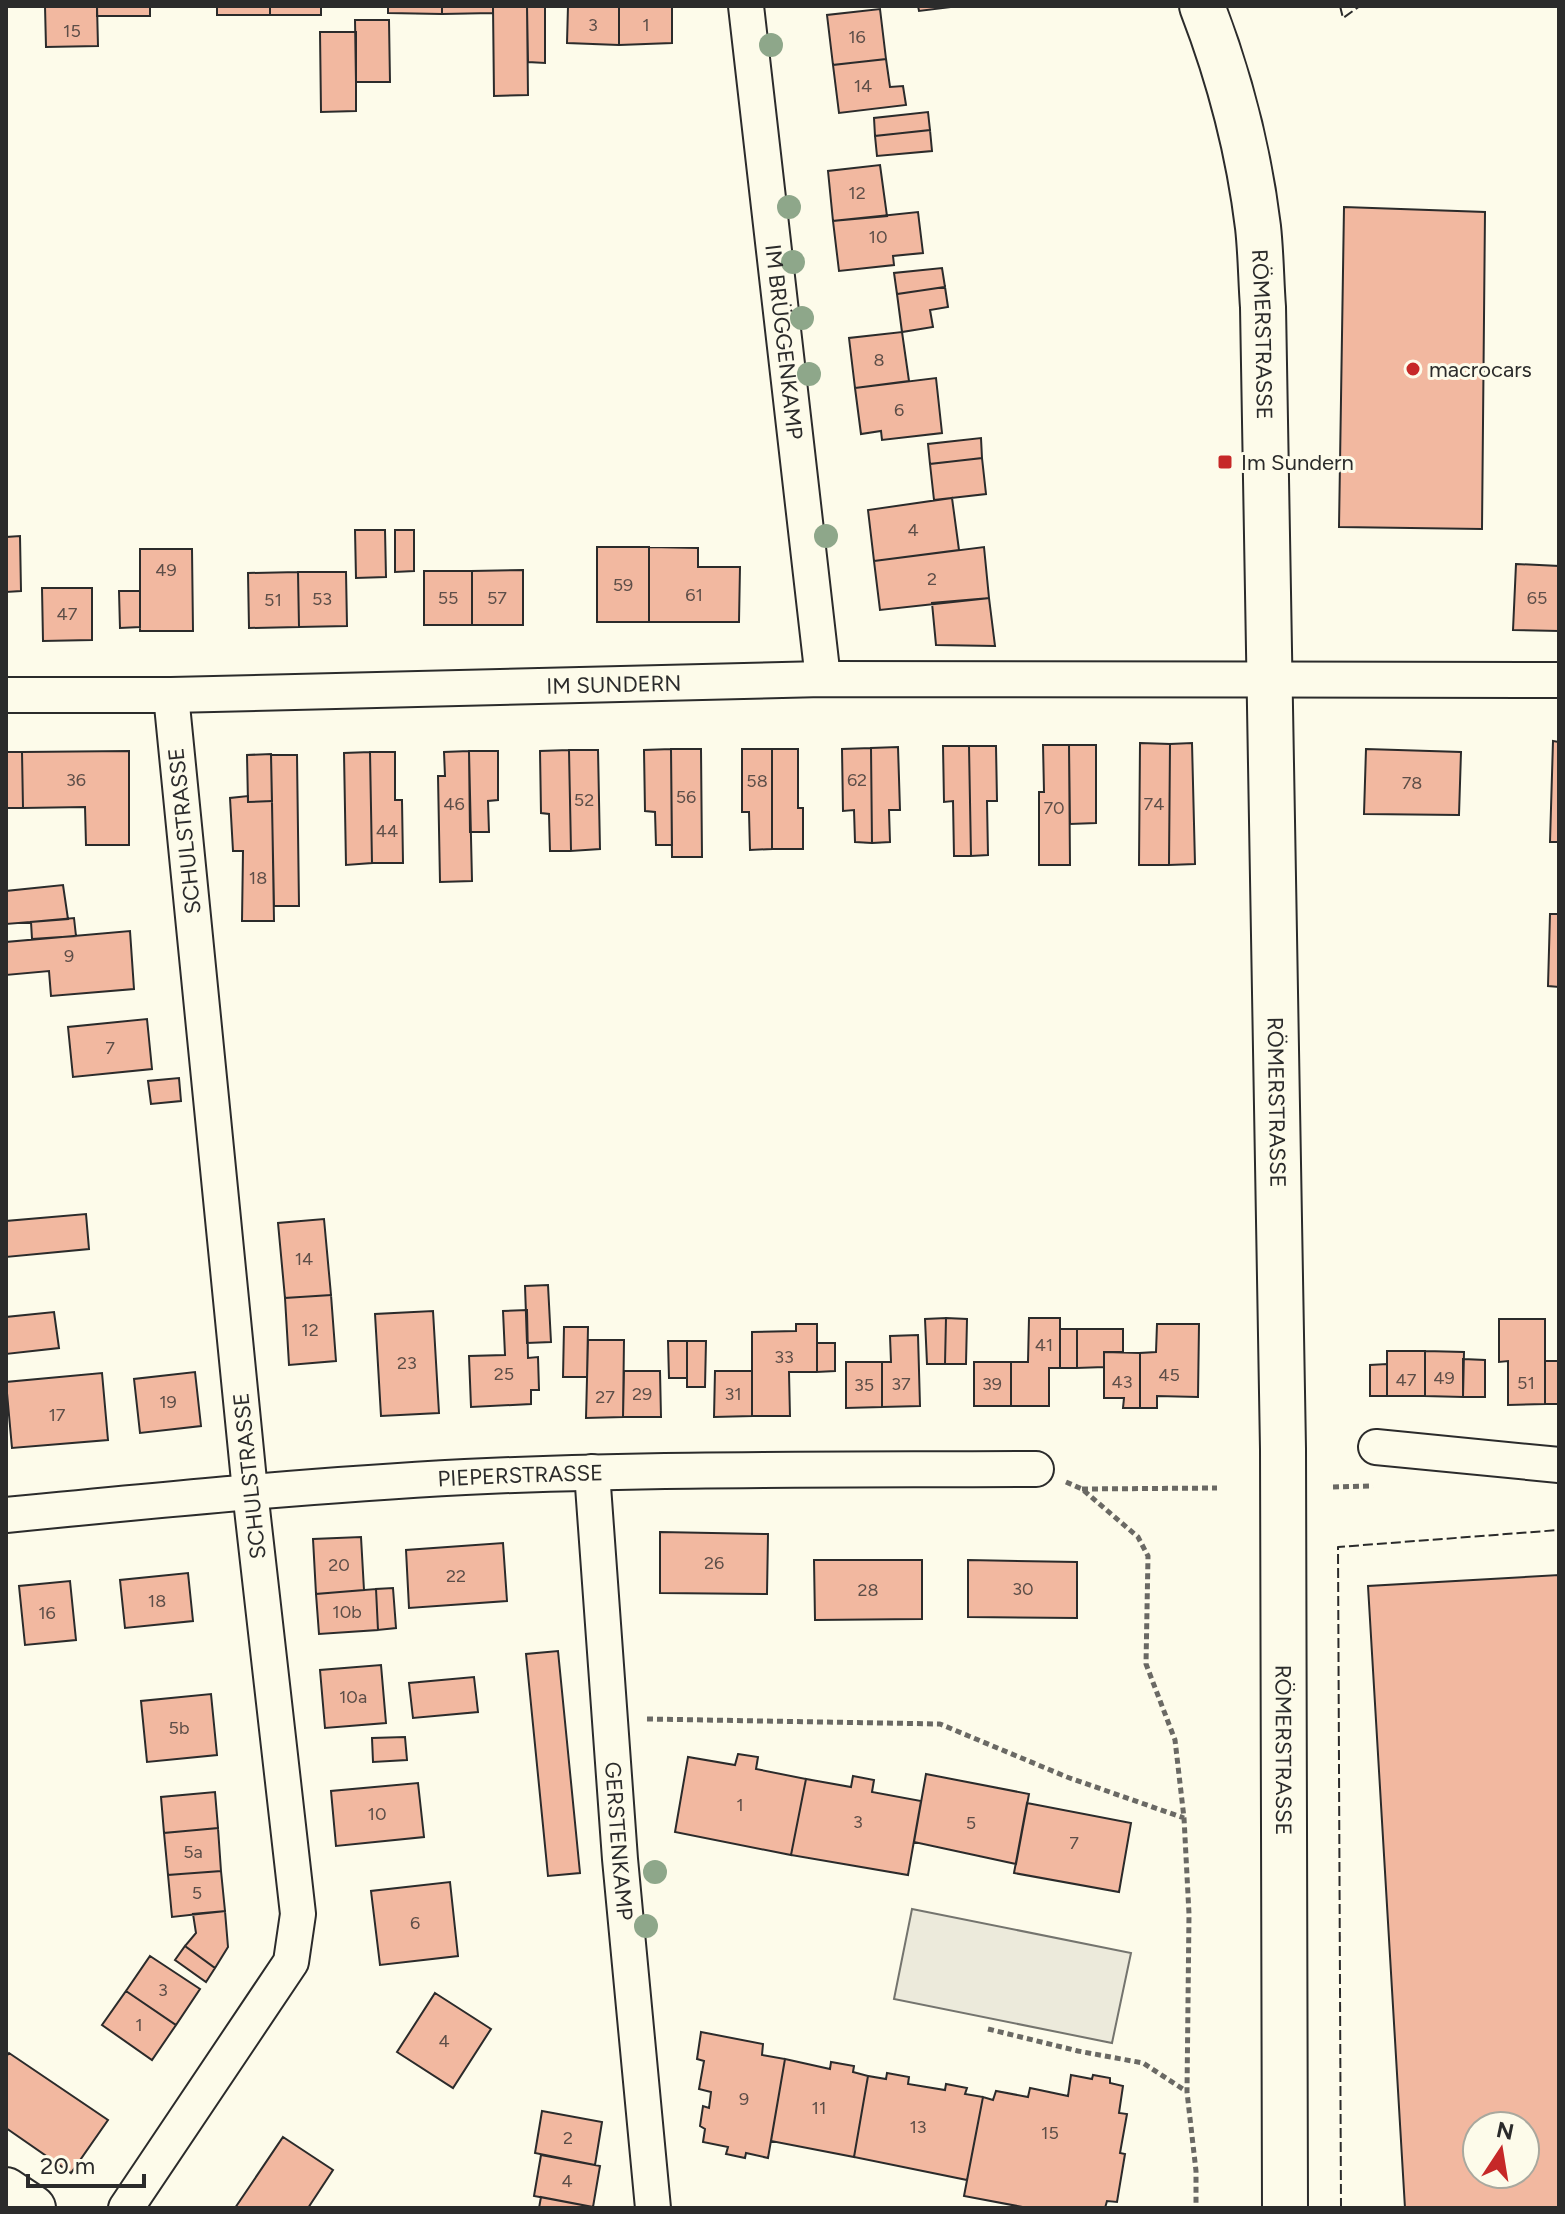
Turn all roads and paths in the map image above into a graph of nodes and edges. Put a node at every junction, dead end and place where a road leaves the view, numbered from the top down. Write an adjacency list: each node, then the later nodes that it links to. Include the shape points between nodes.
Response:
1 (746, 6): 3 (street, IM BRÜGGENKAMP)
2 (1202, 6): 5 (main road, RÖMERSTRASSE, via 1245,152 1258,227)
3 (823, 679): 5 (street, IM SUNDERN); 7 (street, IM SUNDERN)
4 (1559, 680): 5 (street, IM SUNDERN)
5 (1270, 681): 25 (main road, RÖMERSTRASSE, via 1283,1465)
6 (6, 695): 7 (street, IM SUNDERN)
7 (171, 695): 14 (street, SCHULSTRASSE)
8 (1376, 1447): 9 (street)
9 (1559, 1465)
10 (1036, 1469): 11 (street, PIEPERSTRASSE); 13 (path)
11 (592, 1472): 14 (street, PIEPERSTRASSE); 16 (street, GERSTENKAMP)
12 (1217, 1488): 13 (path)
13 (1082, 1489): 17 (path, via 1138,1537 1148,1556 1146,1664 1175,1740)
14 (250, 1491): 15 (street, PIEPERSTRASSE); 22 (street, SCHULSTRASSE, via 298,1914 291,1962)
15 (6, 1515)
16 (610, 1719): 17 (path, via 940,1724); 23 (street, GERSTENKAMP)
17 (1184, 1818): 19 (path)
18 (988, 2029): 19 (path, via 1143,2063)
19 (1187, 2092): 24 (path)
20 (6, 2190): 21 (main road)
21 (33, 2208)
22 (126, 2208)
23 (653, 2208)
24 (1196, 2208)
25 (1285, 2208)

